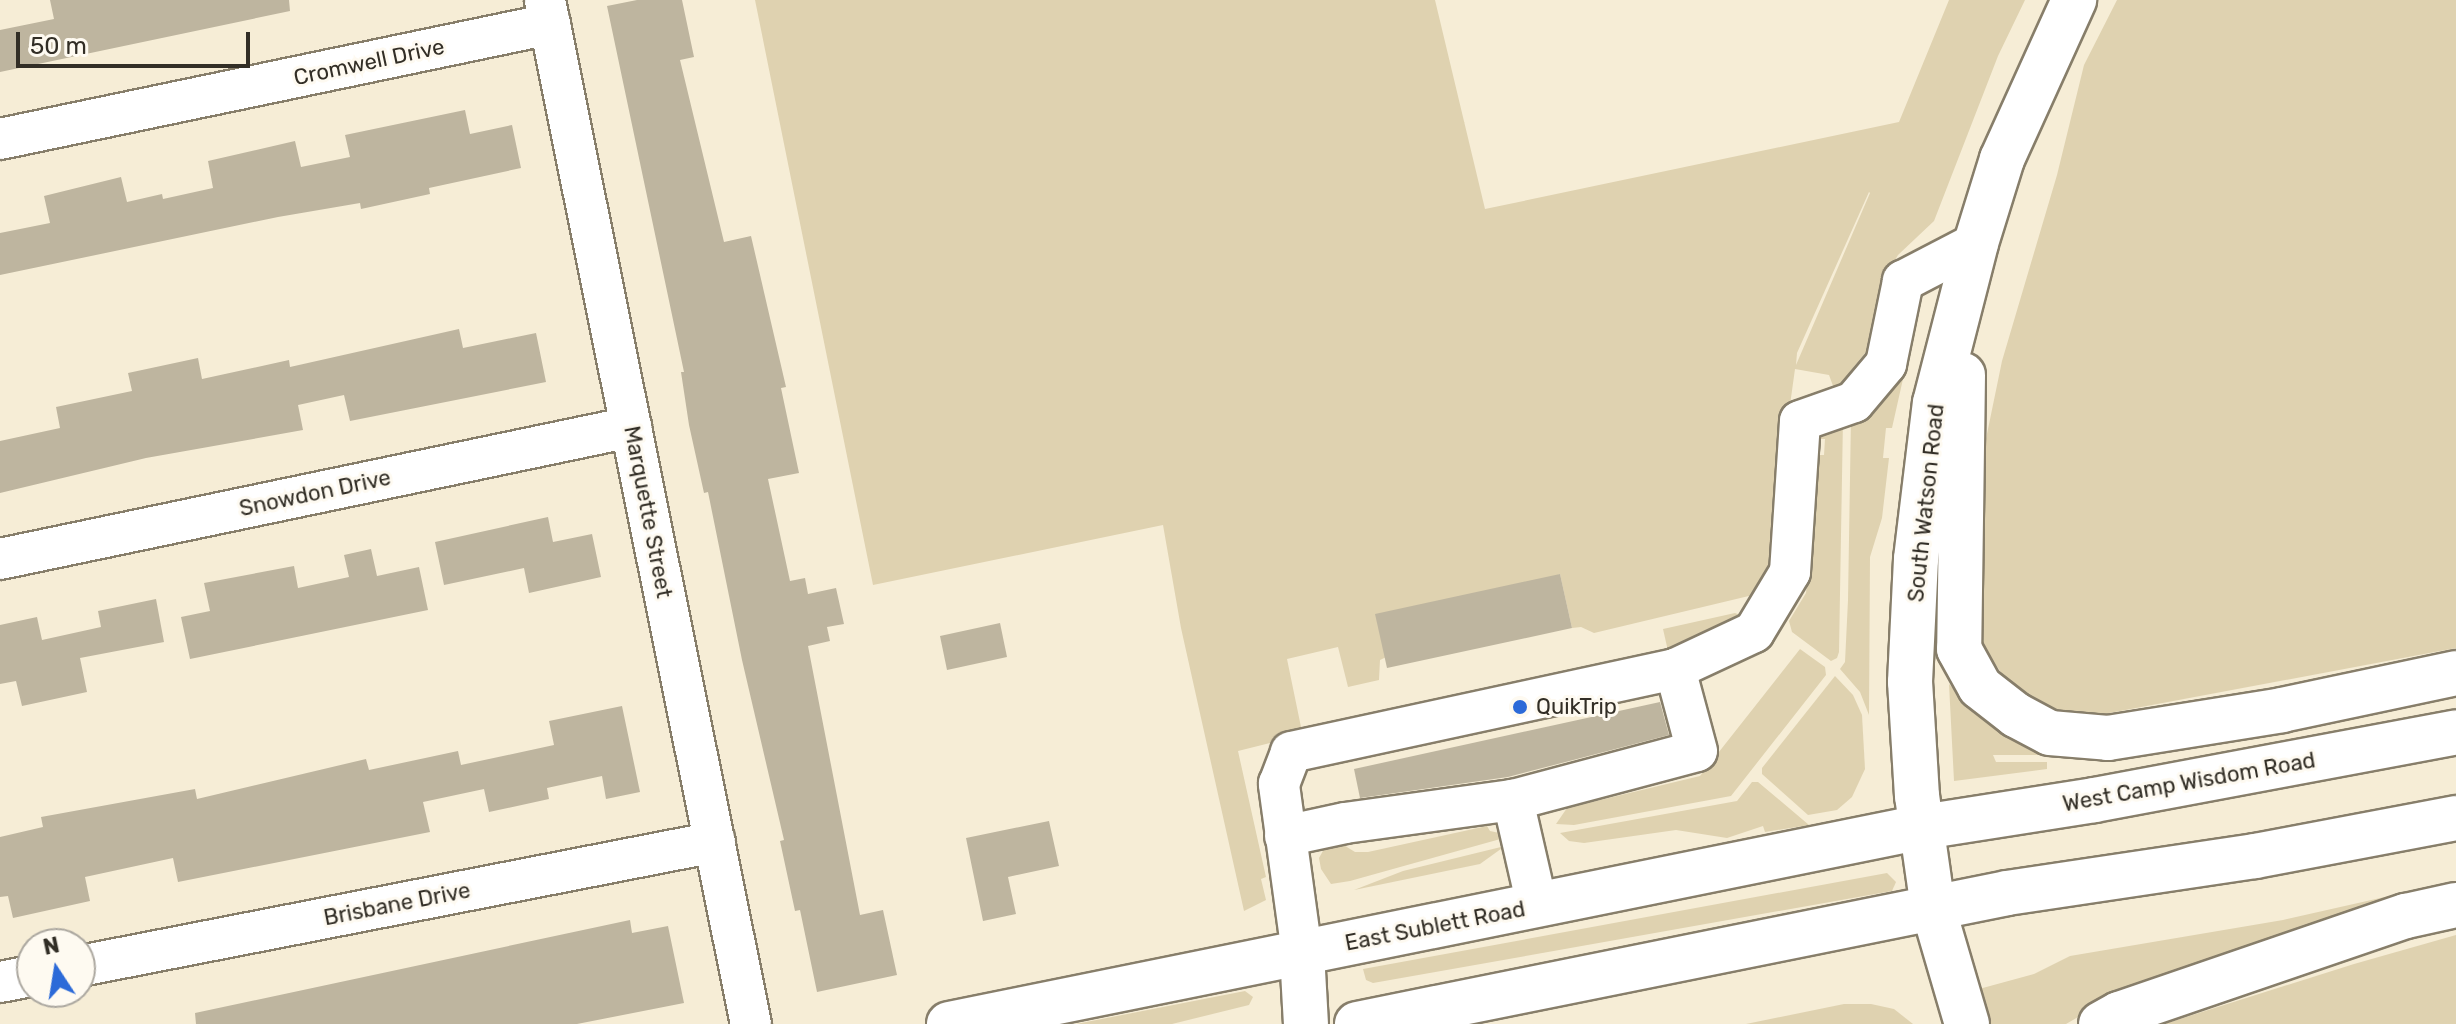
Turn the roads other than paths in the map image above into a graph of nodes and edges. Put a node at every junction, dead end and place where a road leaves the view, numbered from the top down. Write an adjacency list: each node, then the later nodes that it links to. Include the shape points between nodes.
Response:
1 (2074, 0): 4 (main road, South Watson Road, via 2002,159)
2 (547, 12): 3 (street, Cromwell Drive); 6 (street, Marquette Street)
3 (0, 139)
4 (1976, 243): 5 (main road, South Watson Road); 8 (street, via 1903,281 1886,364 1854,402 1800,421 1790,572 1754,632)
5 (1965, 297): 9 (main road, via 1959,649 1980,687 2016,715 2050,733 2108,738 2282,710); 13 (main road, South Watson Road, via 1935,403 1916,559 1910,682)
6 (631, 427): 7 (street, Snowdon Drive); 15 (street, Marquette Street)
7 (0, 559)
8 (1675, 669): 11 (street, via 1697,751); 14 (street, via 1291,752 1279,784)
9 (2456, 673)
10 (2456, 732): 13 (main road, West Camp Wisdom Road)
11 (1513, 800): 14 (street); 16 (street)
12 (2456, 818): 18 (main road)
13 (1922, 827): 16 (main road, East Sublett Road); 18 (main road, South Watson Road)
14 (1285, 836): 19 (street)
15 (715, 842): 20 (street, Brisbane Drive); 21 (street, Marquette Street)
16 (1537, 905): 19 (main road, East Sublett Road)
17 (2456, 905): 26 (main road, via 2406,916)
18 (1933, 908): 24 (main road); 25 (main road, South Watson Road)
19 (1302, 953): 22 (main road, East Sublett Road); 23 (main road)
20 (96, 963)
21 (751, 1024)
22 (949, 1024)
23 (1306, 1024)
24 (1357, 1024)
25 (1967, 1024)
26 (2101, 1024)

